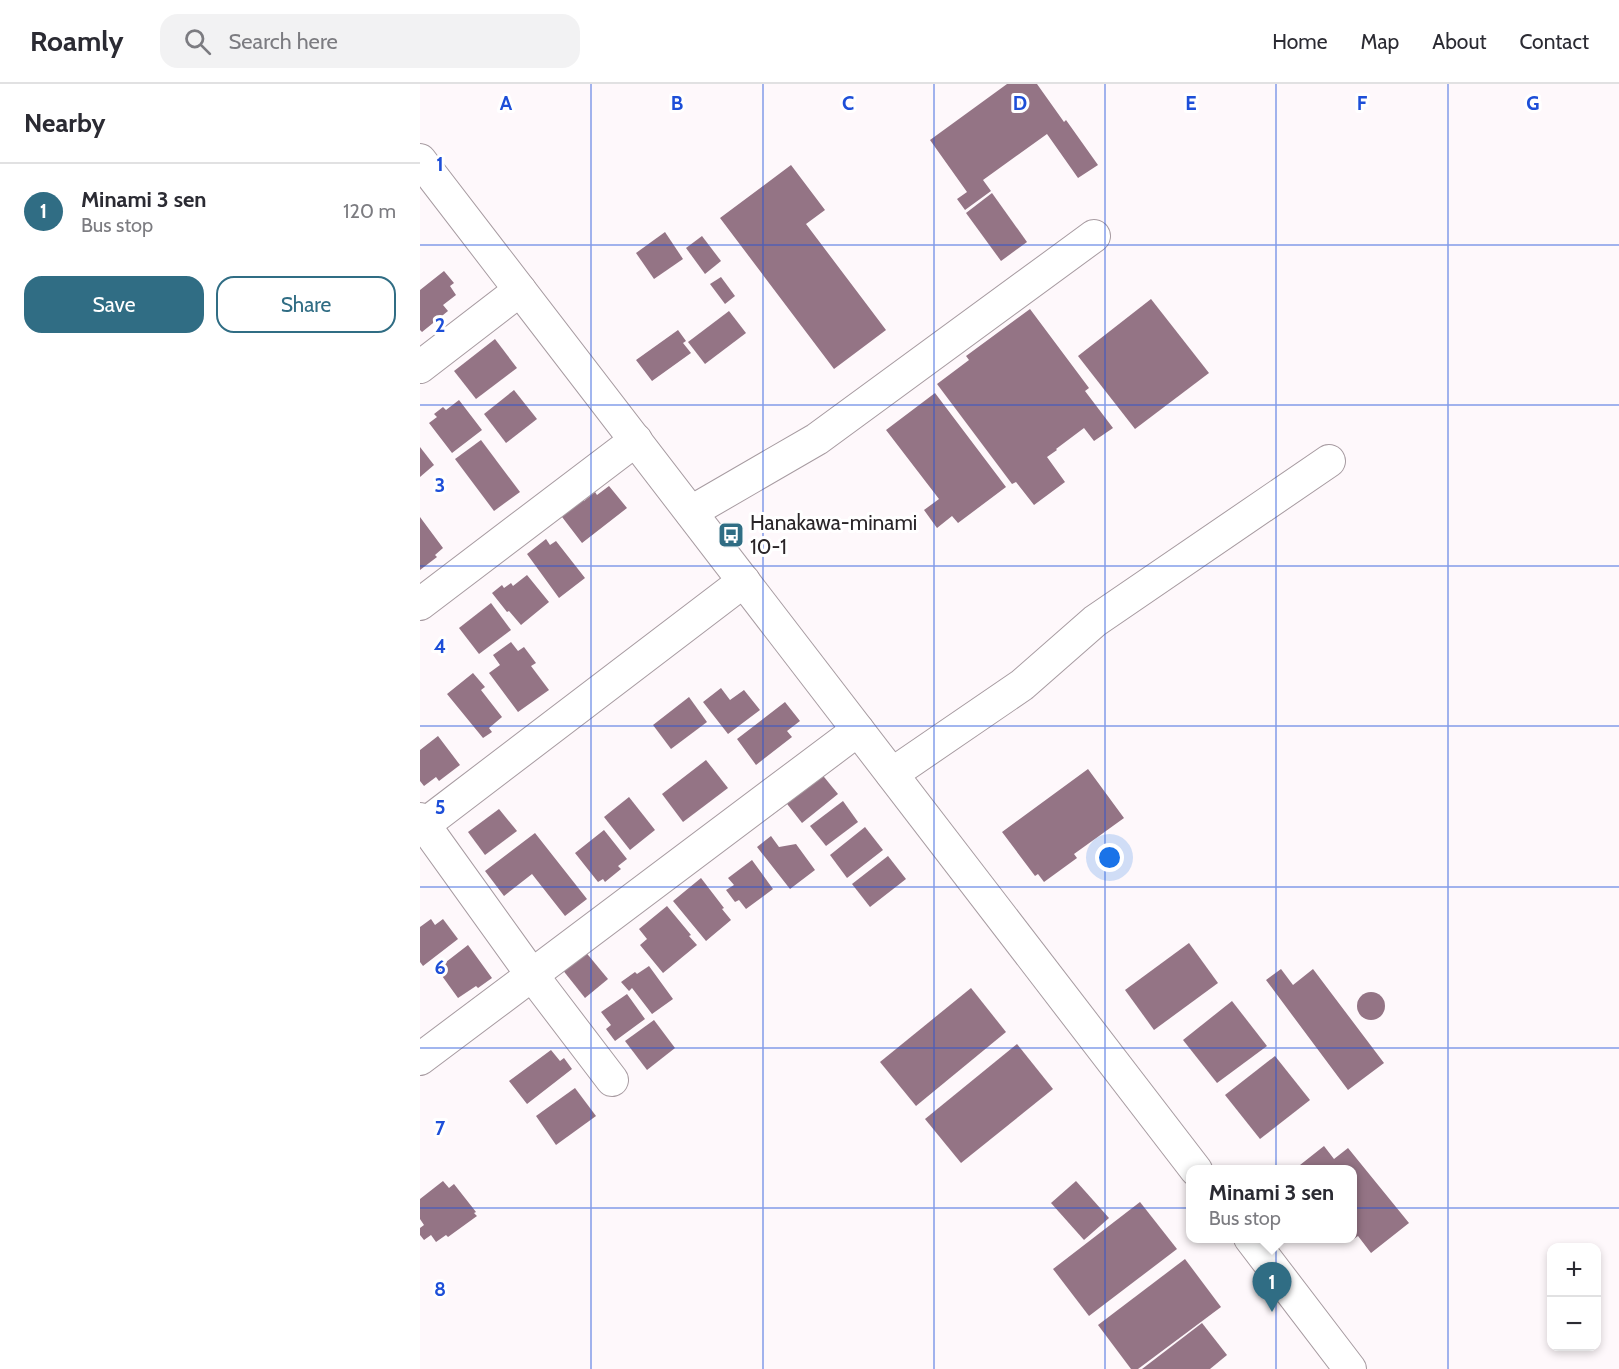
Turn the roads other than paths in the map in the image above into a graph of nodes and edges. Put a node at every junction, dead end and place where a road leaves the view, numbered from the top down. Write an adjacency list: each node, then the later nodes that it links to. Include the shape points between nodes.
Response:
1 (420, 160): 3 (street)
2 (1094, 236): 7 (street, via 817,439)
3 (520, 290): 4 (street); 5 (street)
4 (420, 367)
5 (636, 440): 7 (street); 9 (street)
6 (1329, 461): 11 (street, via 1095,621 1022,685)
7 (692, 512): 8 (street)
8 (744, 581): 10 (street); 12 (street)
9 (420, 604)
10 (858, 730): 11 (street); 13 (street)
11 (892, 774): 16 (street)
12 (422, 824): 13 (street)
13 (532, 975): 14 (street); 15 (street)
14 (420, 1059)
15 (612, 1080)
16 (1192, 1165)
17 (1253, 1243): 18 (street)
18 (1350, 1369)

